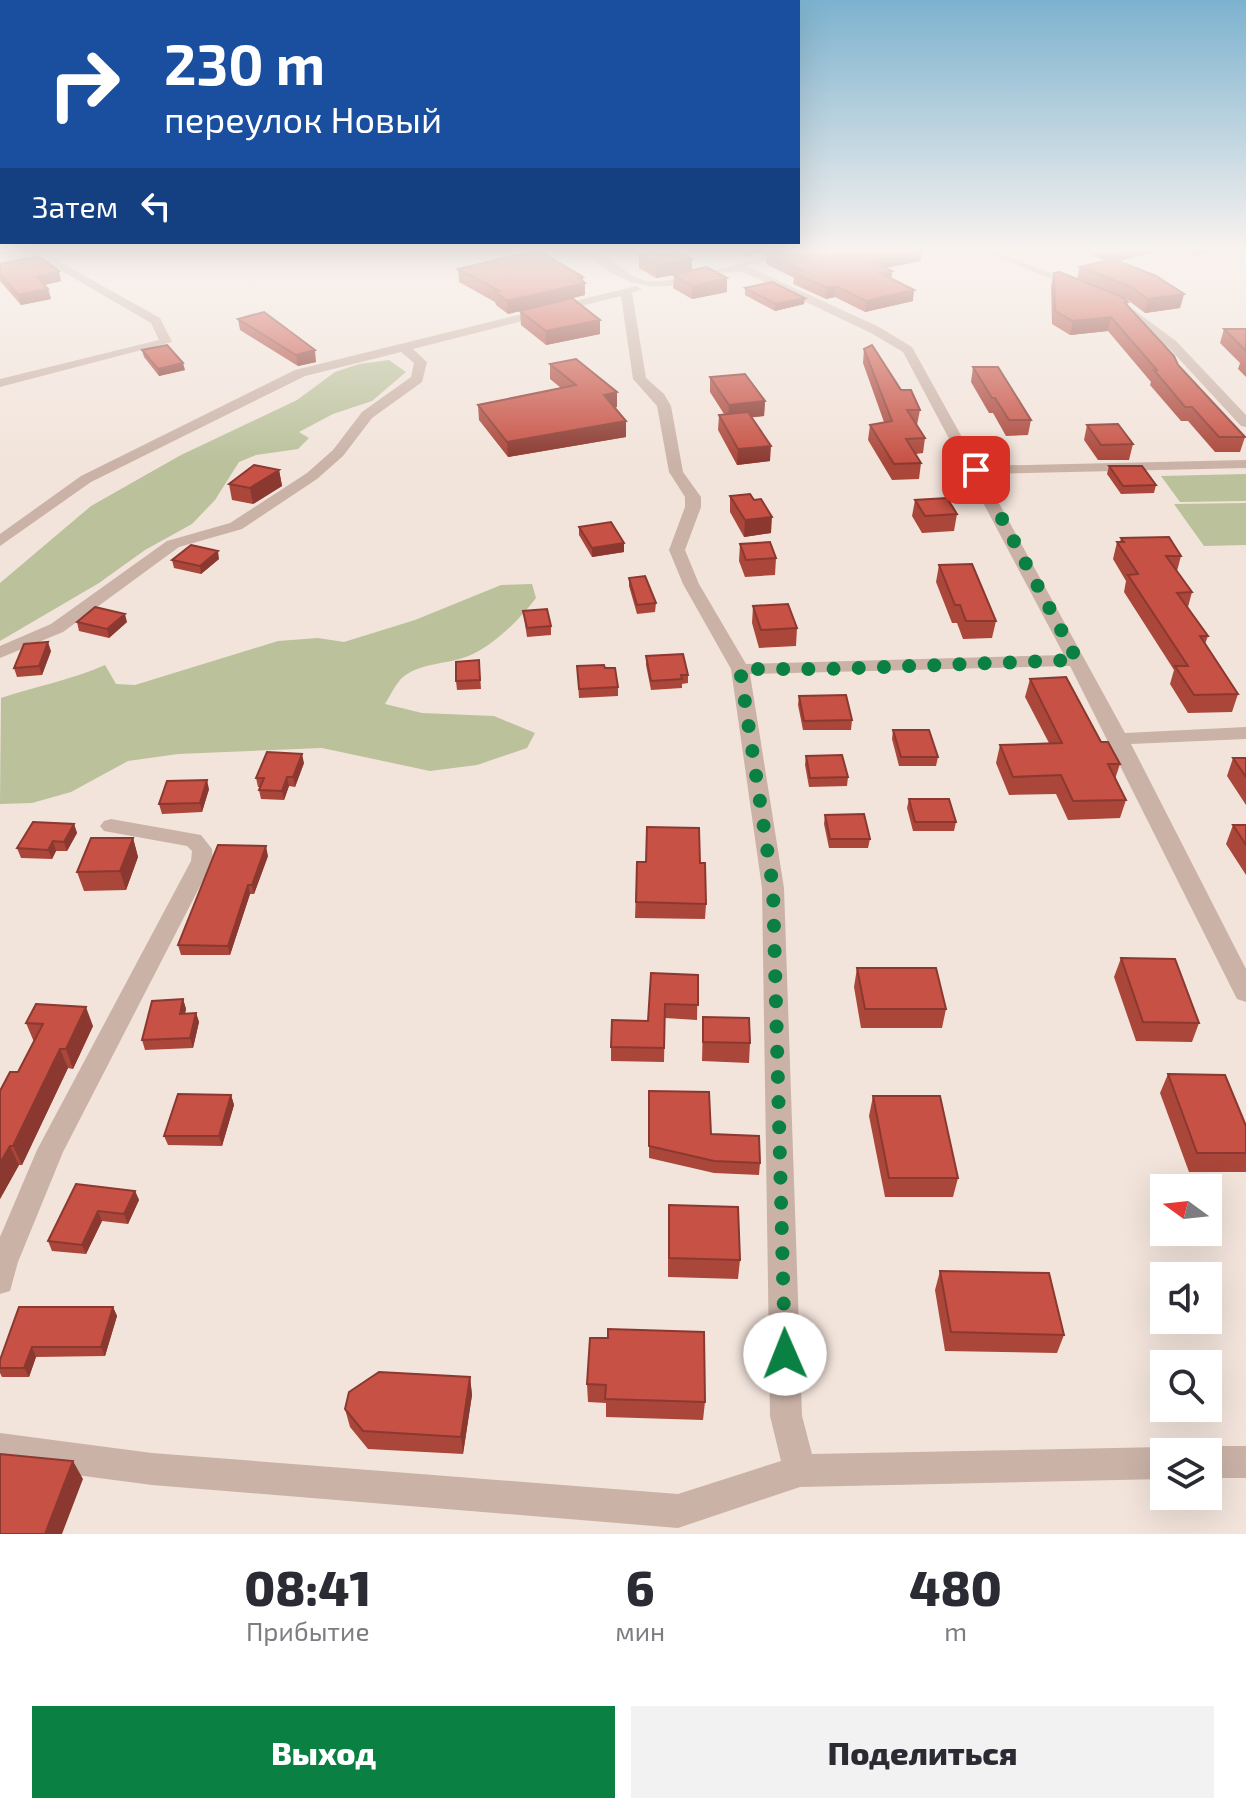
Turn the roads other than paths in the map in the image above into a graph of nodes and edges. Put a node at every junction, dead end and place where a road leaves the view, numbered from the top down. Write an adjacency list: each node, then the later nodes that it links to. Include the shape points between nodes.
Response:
1 (155, 321): 7 (street, via 166,342)
2 (507, 321): 6 (street)
3 (631, 321): 14 (street, via 640,379 664,406 676,472 693,497 677,550)
4 (855, 321): 10 (street, via 908,350)
5 (1143, 321): 8 (street, via 1172,344)
6 (402, 346): 11 (street, via 288,378 86,479); 12 (street, via 421,362 417,379 367,415 312,476 236,526 173,544 57,628)
7 (0, 383)
8 (1246, 423)
9 (1246, 464): 10 (street)
10 (976, 470): 13 (street)
11 (0, 541)
12 (0, 653)
13 (1077, 660): 14 (street); 16 (street)
14 (740, 669): 24 (street, via 773,888 786,1416)
15 (1246, 733): 16 (street)
16 (1119, 739): 18 (street)
17 (111, 826): 19 (street, via 193,840 204,852 202,861 50,1150)
18 (1246, 993)
19 (0, 1281)
20 (0, 1449): 24 (street, via 152,1469 678,1511)
21 (1222, 1462): 22 (street)
22 (1246, 1462)
23 (1150, 1463): 24 (street)
24 (800, 1471)

